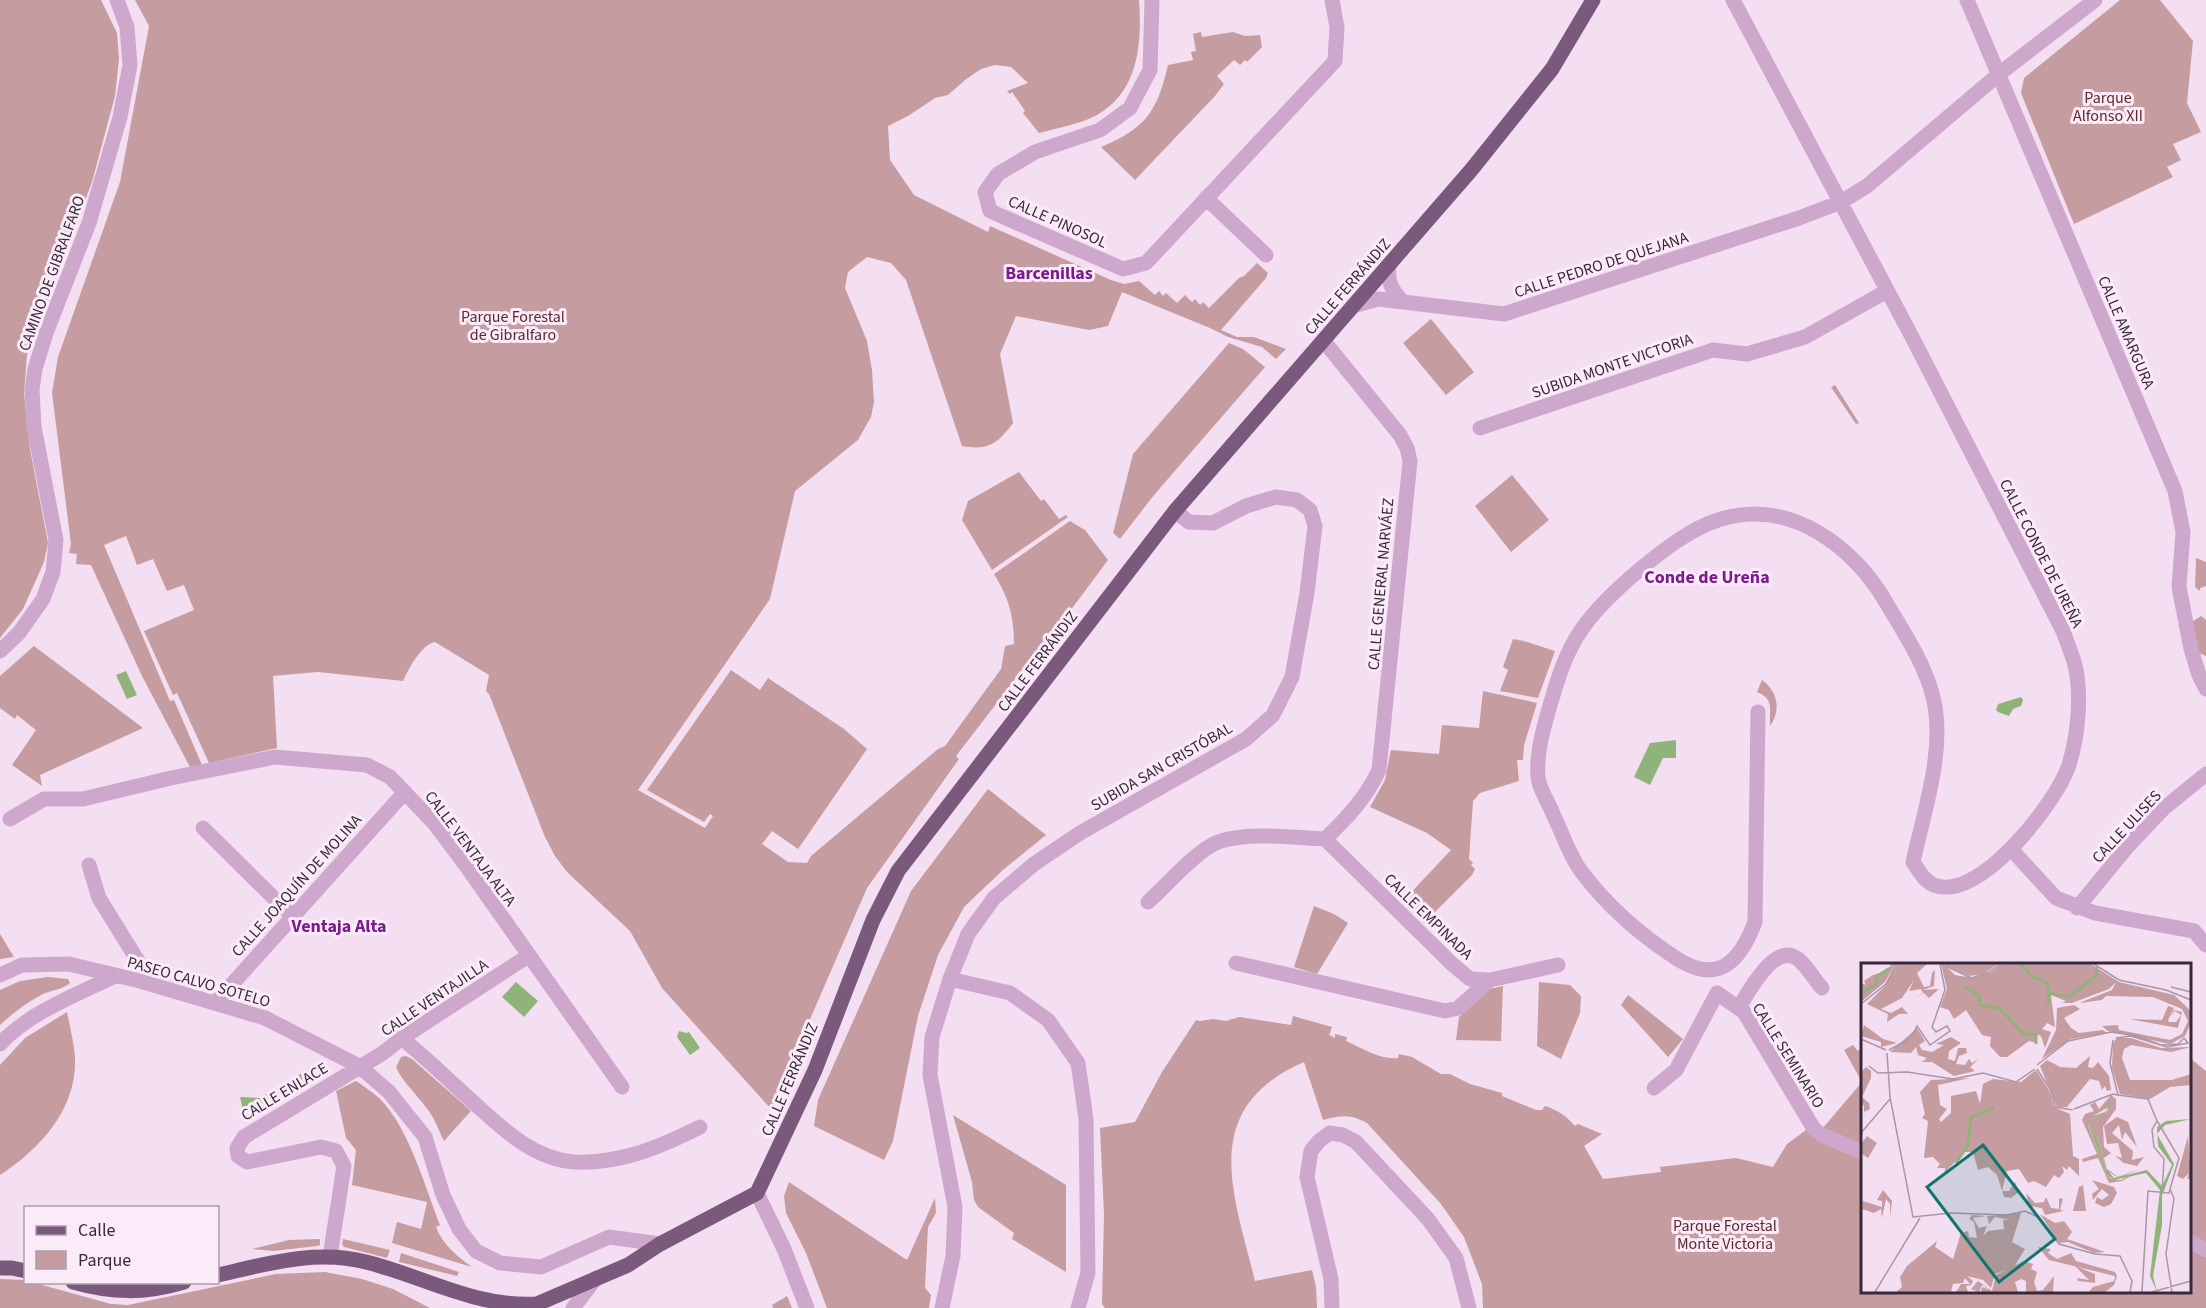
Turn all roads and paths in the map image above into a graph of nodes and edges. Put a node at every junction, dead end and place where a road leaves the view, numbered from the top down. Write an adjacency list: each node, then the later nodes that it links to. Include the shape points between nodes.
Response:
1 (117, 0): 19 (street, CAMINO DE GIBRALFARO, via 127,27 130,65 120,117 89,223 45,333 32,390 34,428 56,540 54,572 43,599 19,633)
2 (1152, 0): 9 (street, CALLE PINOSOL, via 1150,70 1130,108 1100,130 1035,152 998,174 985,192 990,211 1123,269 1146,262)
3 (1332, 0): 9 (street, CALLE PINOSOL, via 1337,27 1335,61)
4 (1593, 0): 12 (main road, CALLE FERRÁNDIZ, via 1552,69 1472,170)
5 (1733, 0): 10 (street, CALLE CONDE DE UREÑA)
6 (1967, 0): 8 (street, CALLE AMARGURA)
7 (2095, 0): 8 (street, CALLE PEDRO DE QUEJANA)
8 (1999, 74): 10 (street, CALLE PEDRO DE QUEJANA, via 1872,183); 20 (street, CALLE AMARGURA, via 2175,491 2183,532 2179,587 2191,649)
9 (1206, 198): 11 (street)
10 (1841, 202): 13 (street, CALLE CONDE DE UREÑA); 14 (street, CALLE PEDRO DE QUEJANA, via 1504,314)
11 (1266, 255)
12 (1389, 265): 14 (street, via 1388,279); 15 (main road, CALLE FERRÁNDIZ)
13 (1887, 291): 17 (street, SUBIDA MONTE VICTORIA, via 1805,337 1747,354 1713,350); 27 (street, CALLE CONDE DE UREÑA, via 2063,631 2075,667 2078,702 2068,767 2042,813)
14 (1402, 301): 15 (street, CALLE PEDRO DE QUEJANA, via 1378,299)
15 (1353, 306): 16 (main road, CALLE FERRÁNDIZ)
16 (1323, 340): 18 (main road, CALLE FERRÁNDIZ); 26 (street, CALLE GENERAL NARVÁEZ, via 1400,435 1410,461 1379,770 1358,805)
17 (1480, 428)
18 (1174, 511): 40 (street, SUBIDA SAN CRISTÓBAL, via 1189,522 1213,523 1246,506 1276,497 1297,500 1310,510 1315,526 1292,677 1273,715 1246,739 1080,833 1034,864 994,898 968,934); 53 (main road, CALLE FERRÁNDIZ, via 898,871 873,920 815,1070)
19 (0, 651)
20 (2206, 689)
21 (1758, 712): 37 (street, via 1755,922 1742,951 1729,965)
22 (2206, 774): 30 (street, CALLE ULISES, via 2163,808)
23 (405, 792): 24 (street, CALLE VENTAJA ALTA, via 390,777 367,765 275,757 83,799 44,799); 31 (street, CALLE JOAQUÍN DE MOLINA); 33 (street, CALLE VENTAJA ALTA, via 434,823)
24 (10, 819)
25 (203, 828): 31 (street)
26 (1324, 839): 29 (street, via 1239,837 1217,842); 41 (street, CALLE EMPINADA, via 1451,963 1470,979)
27 (2011, 849): 30 (street, via 2056,898); 37 (street, CALLE CONDE DE UREÑA, via 1960,886 1936,886 1923,878 1913,862 1938,729 1933,696 1917,658 1876,585 1844,549 1810,527 1775,515 1723,518 1657,556 1613,592 1583,627 1560,669 1540,738 1538,779 1580,870 1614,909 1682,961)
28 (89, 865): 34 (street, via 99,898)
29 (1148, 902)
30 (2077, 908): 32 (street, via 2194,931)
31 (292, 916): 44 (street, CALLE JOAQUÍN DE MOLINA)
32 (2206, 945)
33 (528, 956): 46 (street, CALLE VENTAJILLA); 49 (street, CALLE VENTAJA ALTA)
34 (138, 961)
35 (1236, 963): 41 (street, via 1445,1011 1458,1008)
36 (1558, 965): 41 (street, CALLE EMPINADA)
37 (1708, 971): 43 (street)
38 (0, 975): 39 (street, PASEO CALVO SOTELO, via 22,965 69,964)
39 (115, 976): 44 (street, PASEO CALVO SOTELO); 47 (street, via 13,1030)
40 (950, 979): 67 (street, SUBIDA SAN CRISTÓBAL, via 932,1037 930,1075 955,1207 953,1256); 68 (street, via 1010,993 1048,1020 1078,1063 1086,1119 1088,1273)
41 (1490, 980)
42 (1822, 988): 45 (street, via 1798,959 1780,956 1769,964)
43 (1717, 993): 45 (street, CALLE SEMINARIO); 50 (street, via 1676,1070)
44 (216, 1003): 48 (street, PASEO CALVO SOTELO, via 265,1018)
45 (1739, 1007): 52 (street, CALLE SEMINARIO, via 1814,1129)
46 (402, 1038): 48 (street, CALLE VENTAJILLA); 51 (street, via 508,1133 559,1159 612,1160 658,1148)
47 (0, 1044)
48 (359, 1066): 55 (street, PASEO CALVO SOTELO, via 389,1092 425,1137 459,1229 476,1251 500,1263 541,1267 609,1238); 57 (street, CALLE ENLACE, via 244,1137 237,1148 238,1156 247,1162 321,1147 336,1151 344,1166)
49 (622, 1087)
50 (1654, 1088)
51 (700, 1127)
52 (1861, 1151)
53 (757, 1193): 55 (main road); 66 (street)
54 (2191, 1242): 56 (street)
55 (660, 1244): 61 (main road, via 628,1265)
56 (2206, 1250)
57 (330, 1257): 60 (main road, via 299,1257); 64 (main road, via 366,1261 473,1302)
58 (0, 1268): 59 (main road)
59 (24, 1271)
60 (219, 1275)
61 (596, 1278): 64 (main road); 65 (street)
62 (80, 1284): 63 (main road, via 130,1292)
63 (173, 1284)
64 (523, 1307)
65 (573, 1308)
66 (807, 1308)
67 (942, 1308)
68 (1078, 1308)
69 (1332, 1308): 70 (street, via 1331,1279 1307,1177 1311,1151 1330,1133 1356,1142 1428,1219 1456,1258)
70 (1469, 1308)

